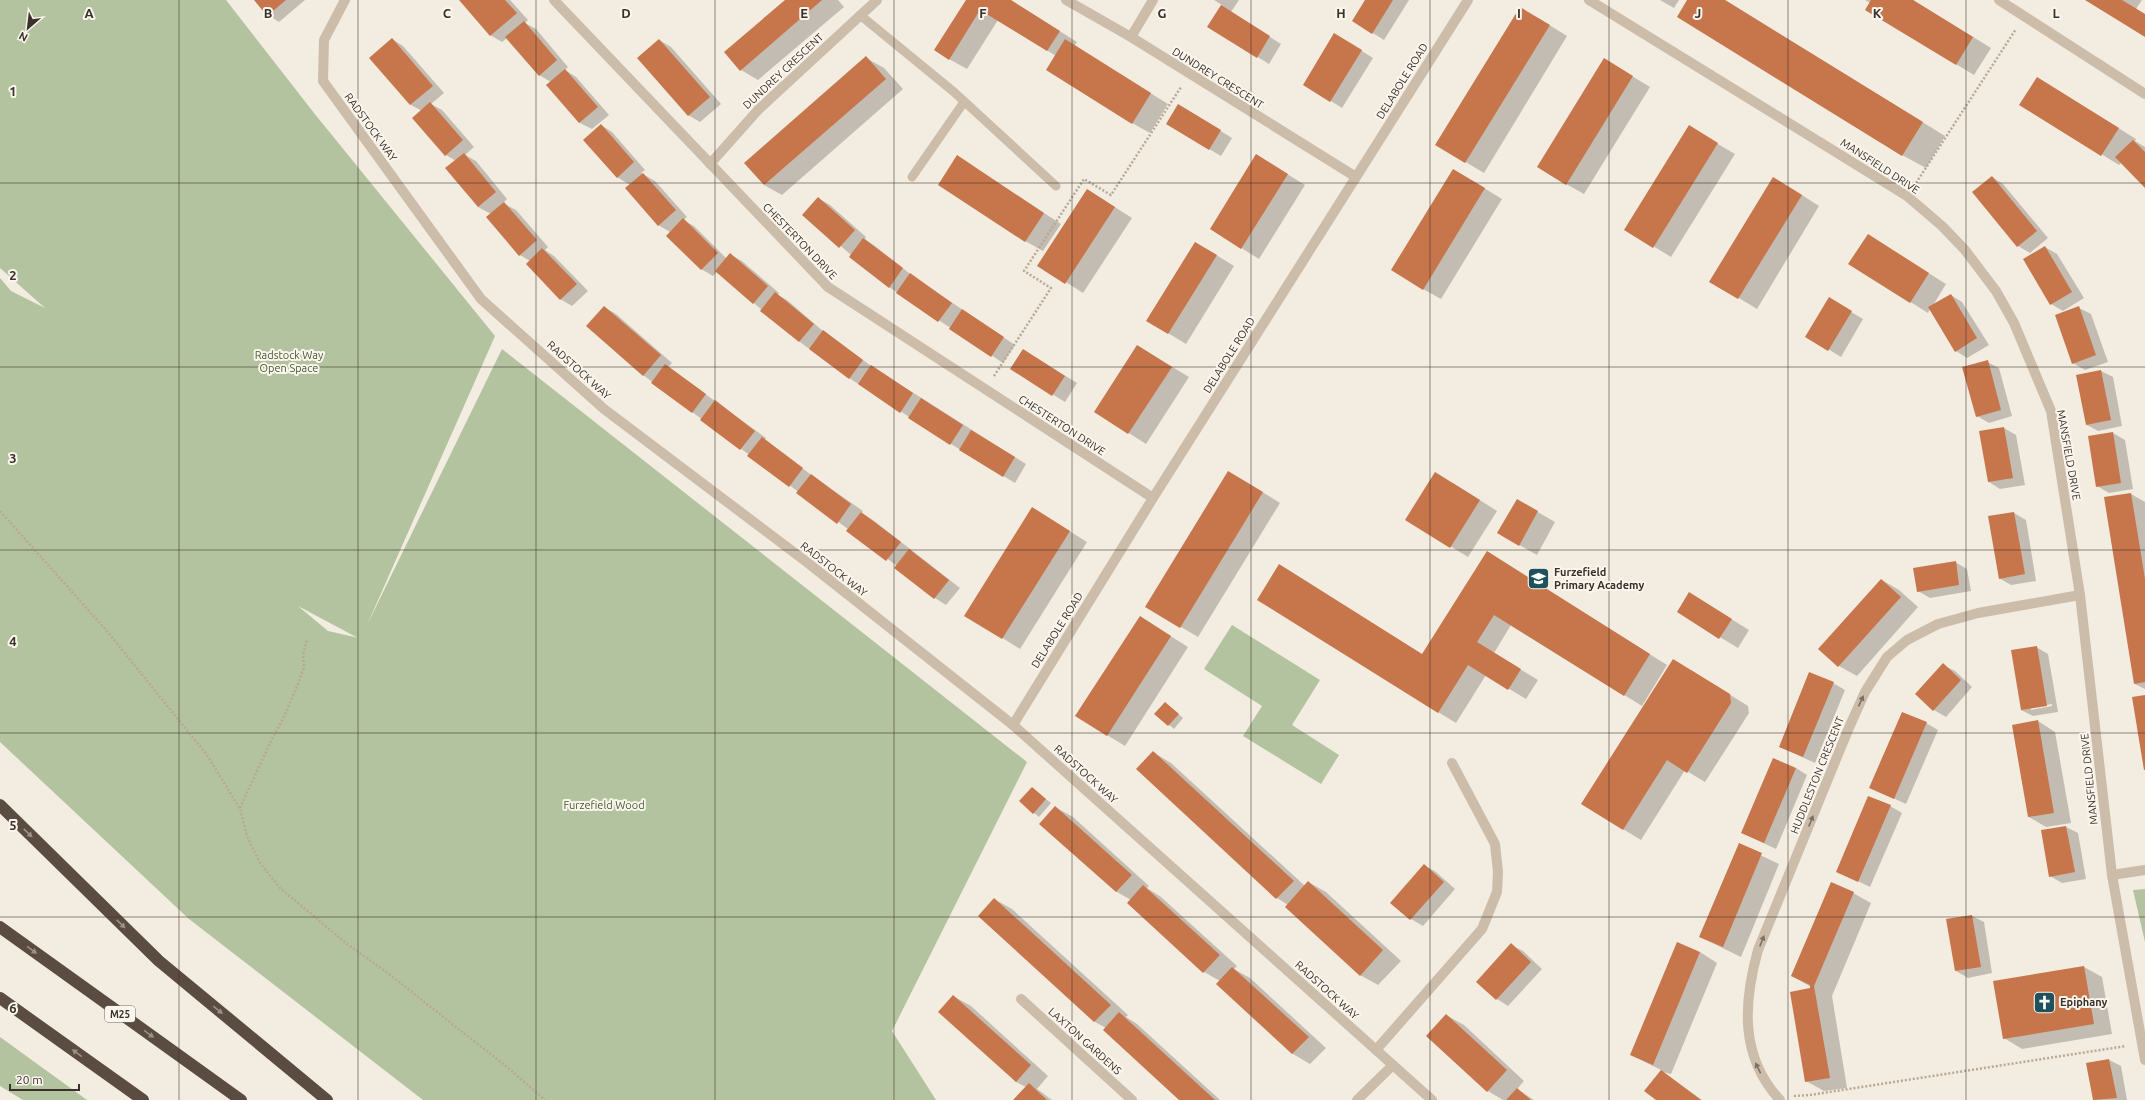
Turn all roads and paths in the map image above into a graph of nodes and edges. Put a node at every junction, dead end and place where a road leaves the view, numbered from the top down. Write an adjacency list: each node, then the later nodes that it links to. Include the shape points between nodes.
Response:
1 (345, 0): 25 (street, RADSTOCK WAY, via 324,40 323,81 481,299 604,409 808,563)
2 (554, 0): 15 (street, CHESTERTON DRIVE)
3 (877, 0): 9 (street, DUNDREY CRESCENT)
4 (1066, 0): 11 (street, DUNDREY CRESCENT)
5 (1153, 0): 11 (street)
6 (1468, 0): 17 (street, DELABOLE ROAD)
7 (1589, 0): 19 (street, MANSFIELD DRIVE)
8 (1999, 0): 10 (street)
9 (860, 15): 14 (lane); 15 (street, DUNDREY CRESCENT, via 758,110)
10 (2023, 15): 13 (street); 19 (path, via 2015,32)
11 (1131, 37): 12 (street, DUNDREY CRESCENT)
12 (1188, 74): 17 (street, DUNDREY CRESCENT); 20 (path, via 1111,195 1084,179 1024,271 1051,288)
13 (2145, 94)
14 (964, 102): 16 (lane); 18 (lane)
15 (710, 164): 20 (street, CHESTERTON DRIVE, via 828,287)
16 (912, 177)
17 (1356, 177): 21 (street, DELABOLE ROAD)
18 (1056, 186)
19 (1907, 196): 23 (street, MANSFIELD DRIVE, via 1965,250 1996,291 2014,323 2051,411)
20 (987, 390): 21 (street, CHESTERTON DRIVE)
21 (1153, 498): 25 (street, DELABOLE ROAD)
22 (0, 511): 28 (path, via 106,630 207,755)
23 (2080, 595): 30 (street, MANSFIELD DRIVE); 38 (street, HUDDLESTON CRESCENT, one-way to 23, via 1756,1066 1750,1045 1749,996 1753,967 1848,730 1876,673 1887,657 1907,640 1938,624 1978,613)
24 (307, 640): 28 (path, via 303,655 304,667 298,684)
25 (1013, 725): 35 (street, RADSTOCK WAY)
26 (1452, 763): 35 (street, via 1495,844 1497,892 1482,929)
27 (0, 806): 41 (highway, one-way to 41, via 159,961)
28 (240, 809): 42 (path, via 247,836 260,863 280,888 347,944 507,1067)
29 (2145, 870): 30 (street)
30 (2112, 875): 34 (street, MANSFIELD DRIVE)
31 (0, 927): 40 (highway, M25, one-way to 40)
32 (0, 998): 39 (highway, one-way to 32)
33 (1021, 999): 43 (street, LAXTON GARDENS)
34 (2143, 1047): 36 (street, MANSFIELD DRIVE); 38 (path)
35 (1376, 1050): 37 (street, RADSTOCK WAY)
36 (2145, 1060)
37 (1393, 1065): 44 (street); 45 (street, RADSTOCK WAY)
38 (1778, 1098)
39 (143, 1100)
40 (241, 1100)
41 (328, 1100)
42 (545, 1100)
43 (1132, 1100)
44 (1357, 1100)
45 (1432, 1100)

